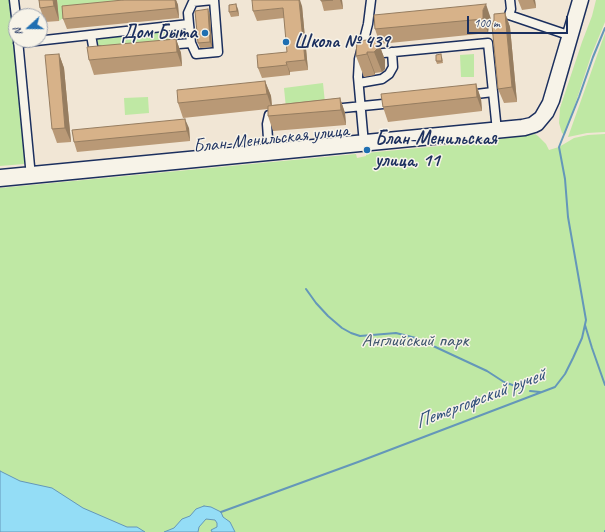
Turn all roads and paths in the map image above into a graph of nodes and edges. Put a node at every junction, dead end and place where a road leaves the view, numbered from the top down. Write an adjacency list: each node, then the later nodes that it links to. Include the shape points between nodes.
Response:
1 (213, 0): 6 (street, via 193,2 188,13); 11 (street, via 218,52 196,54)
2 (371, 0): 17 (street)
3 (510, 0): 9 (street, via 511,9 506,17)
4 (577, 0): 9 (street)
5 (584, 0): 9 (street)
6 (189, 24): 8 (street); 11 (street)
7 (494, 34): 12 (street)
8 (91, 35): 10 (street); 15 (street, via 94,52)
9 (570, 36): 25 (street, Блан-Менильская улица, via 541,119)
10 (48, 39)
11 (191, 43): 13 (street)
12 (488, 43): 16 (street); 19 (street)
13 (157, 46)
14 (19, 48): 29 (street)
15 (110, 50)
16 (392, 52): 17 (street); 18 (street, via 393,67 390,74 382,79)
17 (360, 55): 18 (street)
18 (359, 83): 22 (street)
19 (493, 92): 20 (street); 25 (street)
20 (460, 96)
21 (402, 102): 22 (street)
22 (360, 107): 23 (street); 26 (street)
23 (322, 110)
24 (284, 114): 27 (street, via 269,115)
25 (497, 130): 26 (street, Блан-Менильская улица)
26 (364, 143): 27 (street, Блан-Менильская улица)
27 (269, 152): 29 (street, Блан-Менильская улица)
28 (0, 174): 29 (street, Блан-Менильская улица)
29 (31, 176): 30 (street, Блан-Менильская улица)
30 (0, 182)

